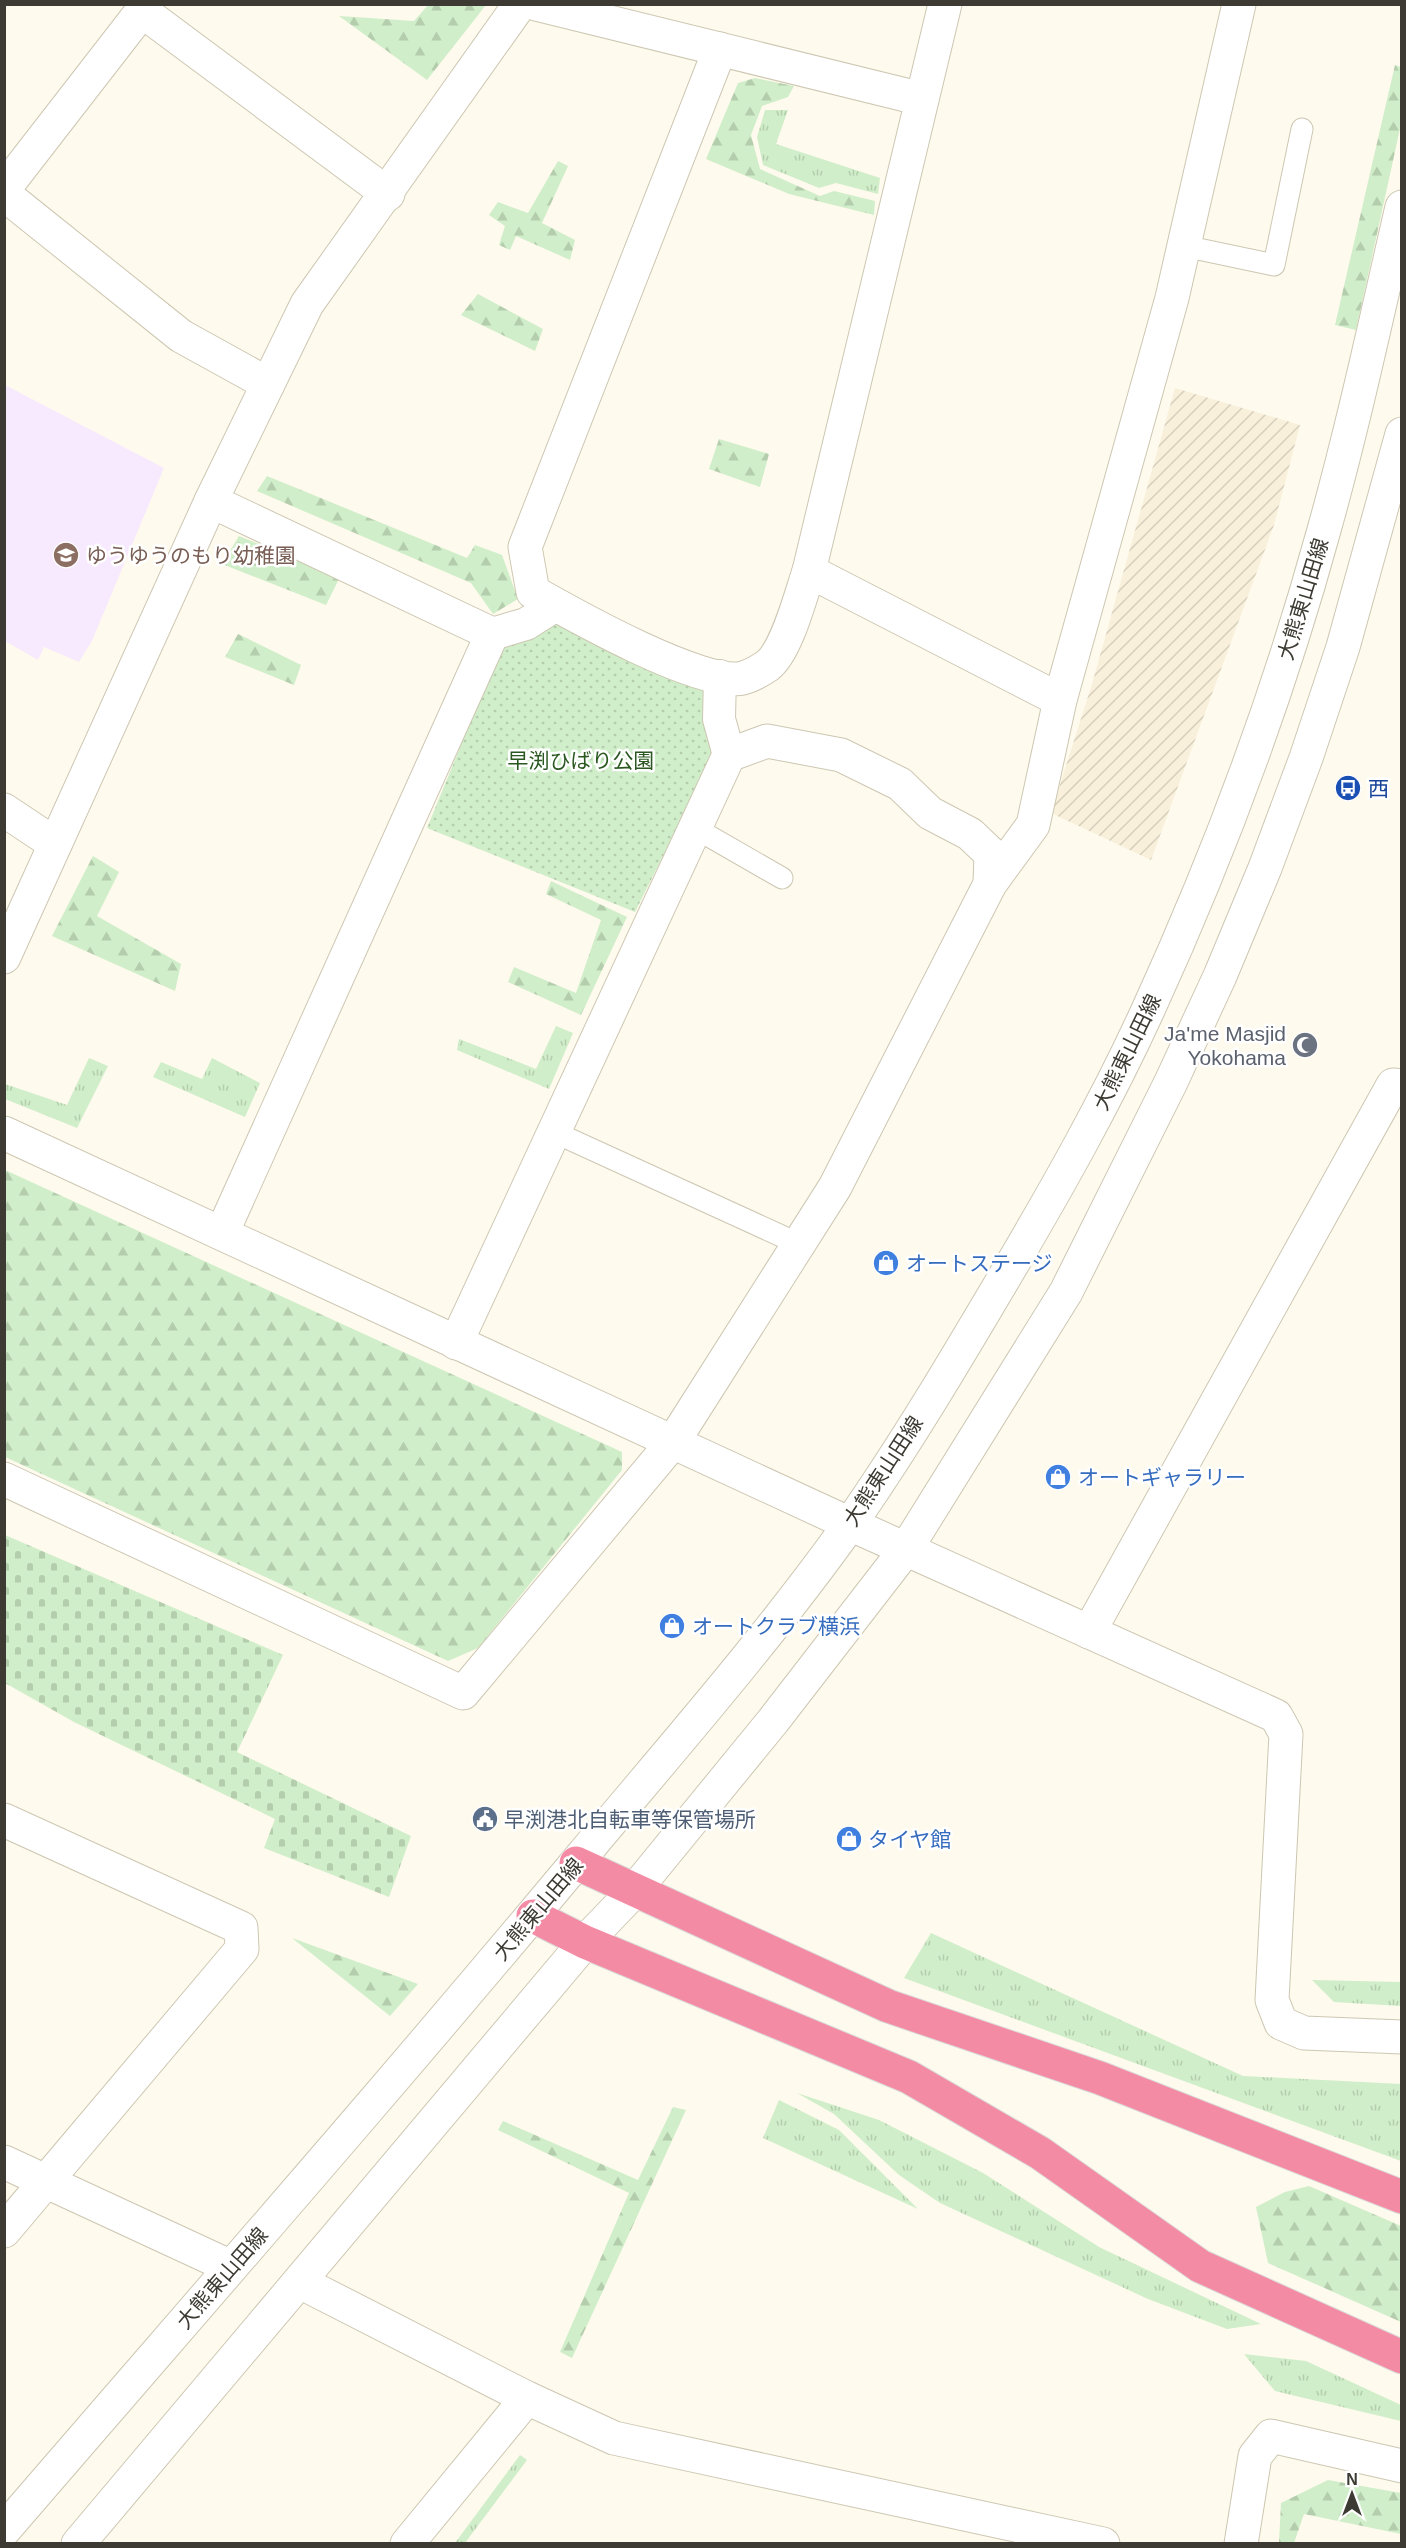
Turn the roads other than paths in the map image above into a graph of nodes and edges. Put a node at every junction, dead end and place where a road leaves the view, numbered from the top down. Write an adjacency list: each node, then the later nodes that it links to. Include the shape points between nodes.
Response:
1 (520, 4): 10 (street)
2 (536, 4): 5 (street)
3 (945, 4): 6 (street)
4 (1239, 4): 12 (street)
5 (720, 49): 6 (street); 17 (street, via 525,547 533,592)
6 (922, 99): 16 (street)
7 (1302, 129): 12 (lane, via 1274,265)
8 (4, 189): 10 (street, via 142,11)
9 (4, 194): 13 (street, via 181,336)
10 (388, 194): 13 (street, via 308,304)
11 (1401, 207): 36 (street, 大熊東山田線, via 1356,412 1323,535 1283,667 1194,904 1148,1012 1092,1125 965,1345)
12 (1184, 246): 20 (street)
13 (268, 384): 15 (street)
14 (1401, 434): 37 (street, via 1343,647 1314,736 1220,976 1066,1292)
15 (211, 501): 18 (street); 24 (street)
16 (809, 571): 19 (street, via 783,644 769,665 741,678); 20 (street)
17 (556, 605): 18 (street, via 526,624); 19 (street, via 651,654)
18 (492, 634): 31 (street)
19 (720, 676): 21 (street, via 719,719)
20 (1060, 700): 26 (street, via 1033,825)
21 (729, 755): 23 (street); 26 (street, via 767,741 841,755 900,784 930,813 970,834 991,854)
22 (4, 810): 24 (street)
23 (695, 828): 25 (lane); 29 (street)
24 (55, 844): 27 (street)
25 (782, 878)
26 (990, 884): 32 (street, via 835,1187)
27 (4, 957)
28 (1401, 1086): 38 (street, via 1393,1085)
29 (554, 1132): 32 (lane); 33 (street)
30 (4, 1133): 31 (street)
31 (222, 1233): 33 (street)
32 (799, 1244): 34 (street)
33 (456, 1343): 34 (street)
34 (673, 1442): 35 (street, via 463,1693); 36 (street)
35 (4, 1479)
36 (850, 1524): 37 (street); 40 (street, 大熊東山田線, via 722,1689)
37 (906, 1549): 38 (street); 41 (street)
38 (1089, 1632): 44 (street, via 1276,1716 1286,1734 1272,2000 1281,2023 1304,2032)
39 (4, 1820): 46 (street, via 241,1928 243,1949)
40 (576, 1863): 41 (highway); 42 (street, 大熊東山田線)
41 (634, 1891): 43 (street); 47 (highway, via 888,2006 1100,2078)
42 (533, 1916): 43 (highway); 49 (street, 大熊東山田線)
43 (585, 1942): 50 (street); 51 (highway, via 909,2077 1040,2153 1200,2266)
44 (1401, 2037)
45 (4, 2162): 46 (street)
46 (47, 2181): 48 (street); 49 (street)
47 (1396, 2195)
48 (4, 2231)
49 (231, 2267): 54 (street, 大熊東山田線)
50 (300, 2282): 52 (street); 56 (street)
51 (1392, 2352)
52 (527, 2398): 55 (street, via 614,2438); 57 (street)
53 (1401, 2466): 59 (street, via 1271,2436 1255,2456)
54 (4, 2530)
55 (1040, 2537): 58 (street)
56 (78, 2544)
57 (407, 2544)
58 (1103, 2544)
59 (1241, 2544)

